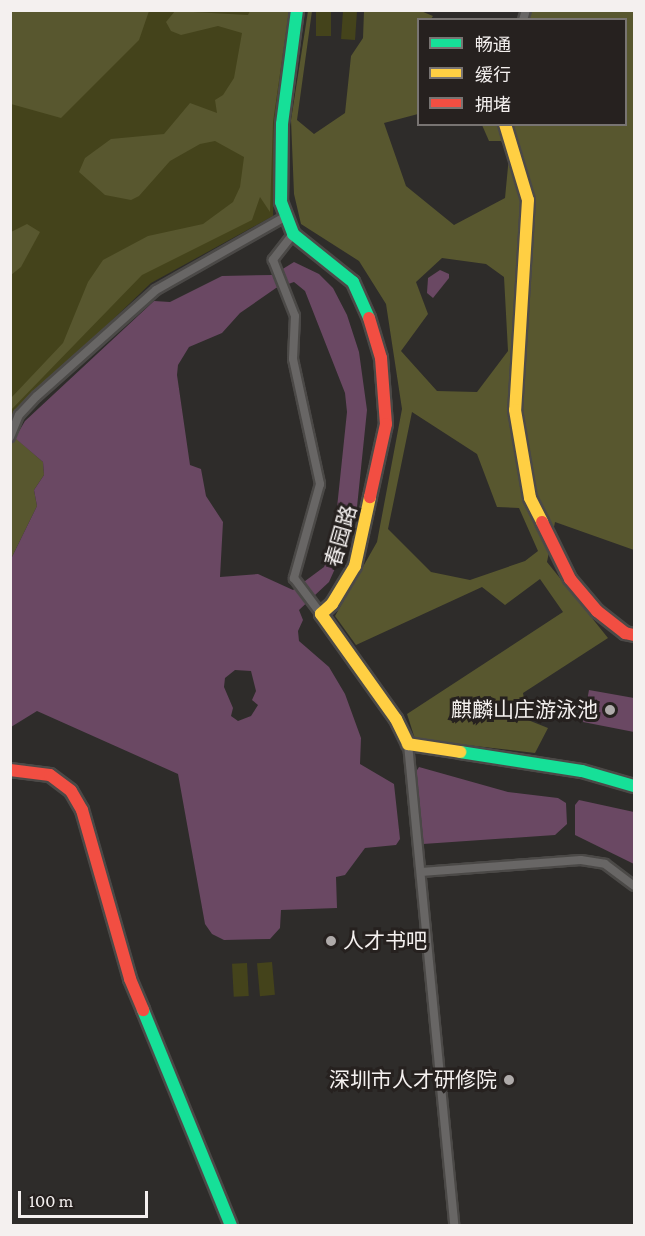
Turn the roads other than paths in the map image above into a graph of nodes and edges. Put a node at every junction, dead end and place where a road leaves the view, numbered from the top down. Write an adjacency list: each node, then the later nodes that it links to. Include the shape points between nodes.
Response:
1 (297, 10): 3 (street, via 282,124 281,202)
2 (506, 126): 7 (street, via 528,200 515,410 530,498 570,579 597,611 625,633)
3 (286, 216): 4 (street); 5 (street, via 156,290 37,396 19,415)
4 (293, 234): 6 (street, via 273,260 295,316 293,359 321,484 294,578); 6 (street, 春园路, via 353,282 365,305 381,358 383,380 385,442 355,566)
5 (10, 437)
6 (321, 615): 8 (street, via 396,719)
7 (634, 634)
8 (408, 744): 10 (street, via 582,771); 11 (street)
9 (10, 770): 13 (street, via 50,775 71,791 82,810 130,979)
10 (634, 786)
11 (421, 872): 12 (street, via 581,860 605,864); 14 (street)
12 (634, 886)
13 (231, 1226)
14 (454, 1226)

